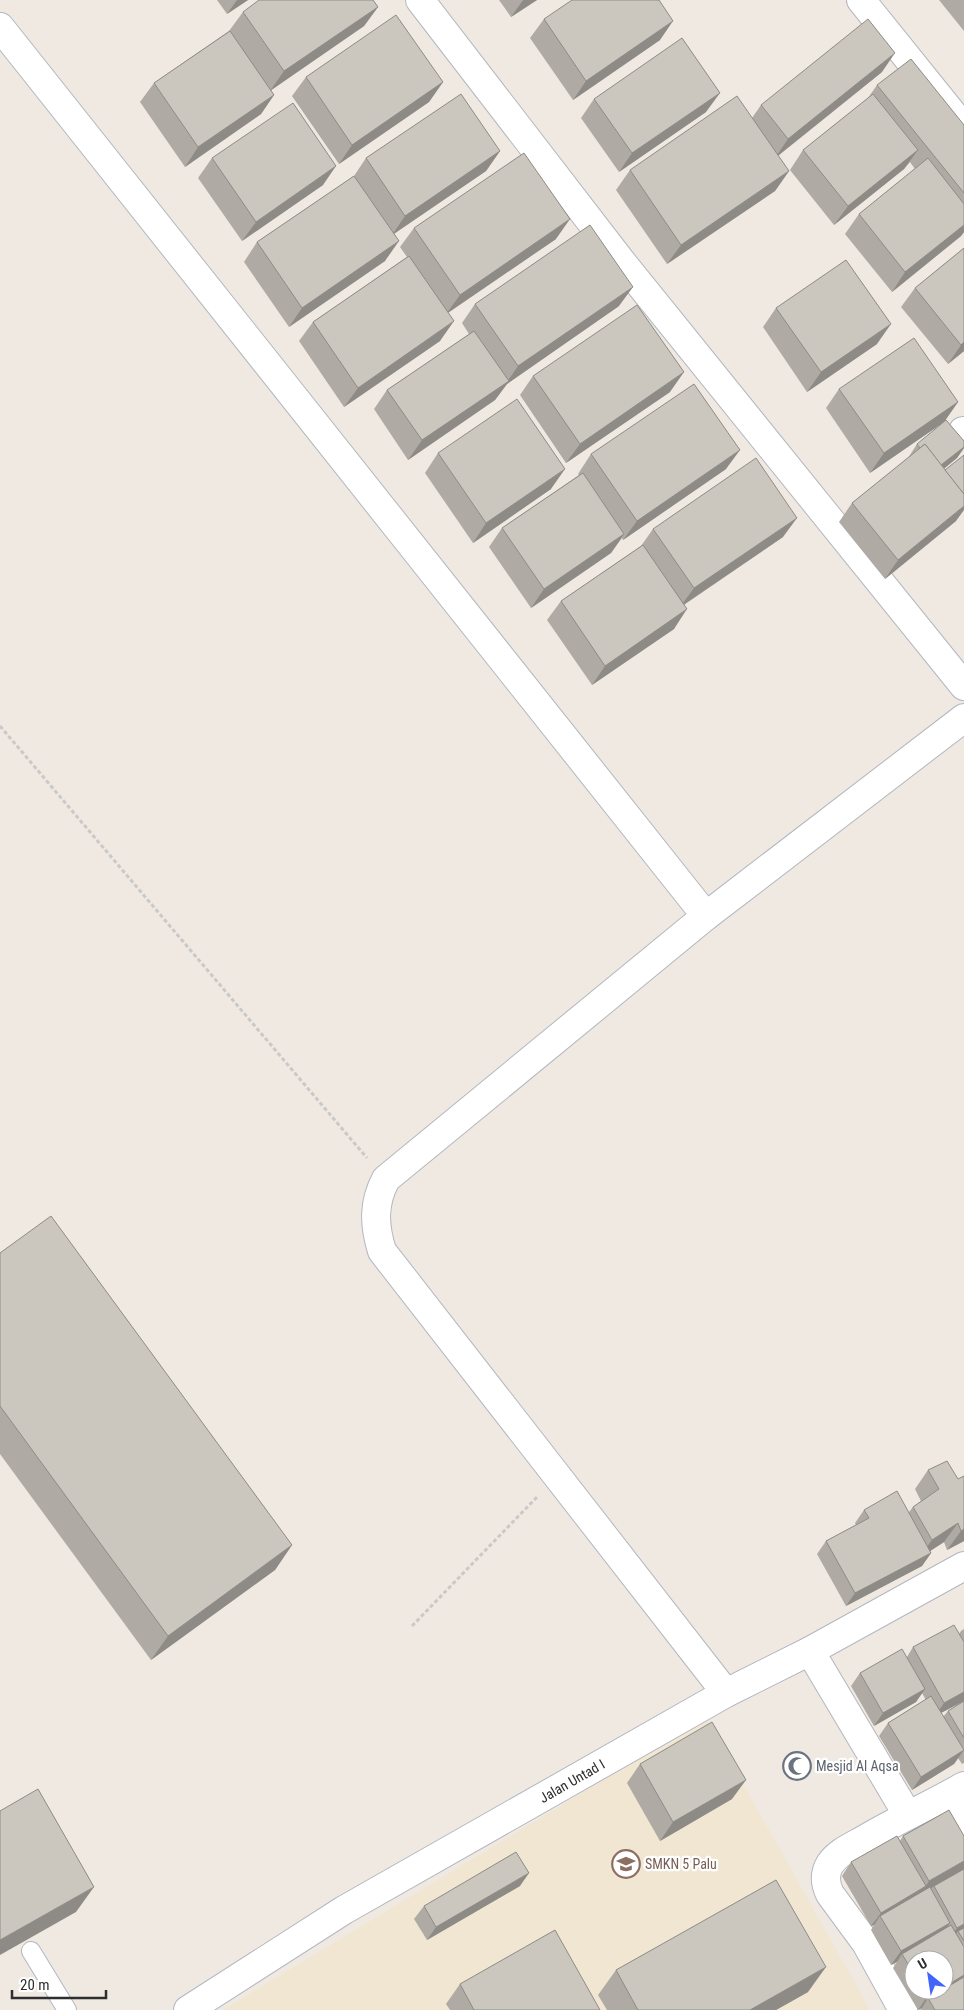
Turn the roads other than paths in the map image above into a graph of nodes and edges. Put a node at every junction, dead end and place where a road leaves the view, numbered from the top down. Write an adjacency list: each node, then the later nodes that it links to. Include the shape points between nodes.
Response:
1 (420, 0): 5 (street, via 621,261)
2 (861, 0): 4 (street)
3 (0, 27): 7 (street)
4 (964, 128)
5 (964, 686)
6 (964, 718): 7 (street)
7 (706, 916): 10 (street, via 386,1178 378,1193 375,1230 382,1251)
8 (964, 1566): 9 (street, Jalan Untad I)
9 (810, 1651): 10 (street, Jalan Untad I); 12 (street)
10 (726, 1693): 16 (street, Jalan Untad I, via 344,1910)
11 (956, 1791): 12 (street); 13 (street)
12 (907, 1814): 17 (street, via 841,1853 830,1865 826,1878 830,1894 866,1943)
13 (964, 1824)
14 (31, 1951): 15 (lane)
15 (67, 2010)
16 (188, 2010)
17 (903, 2010)

